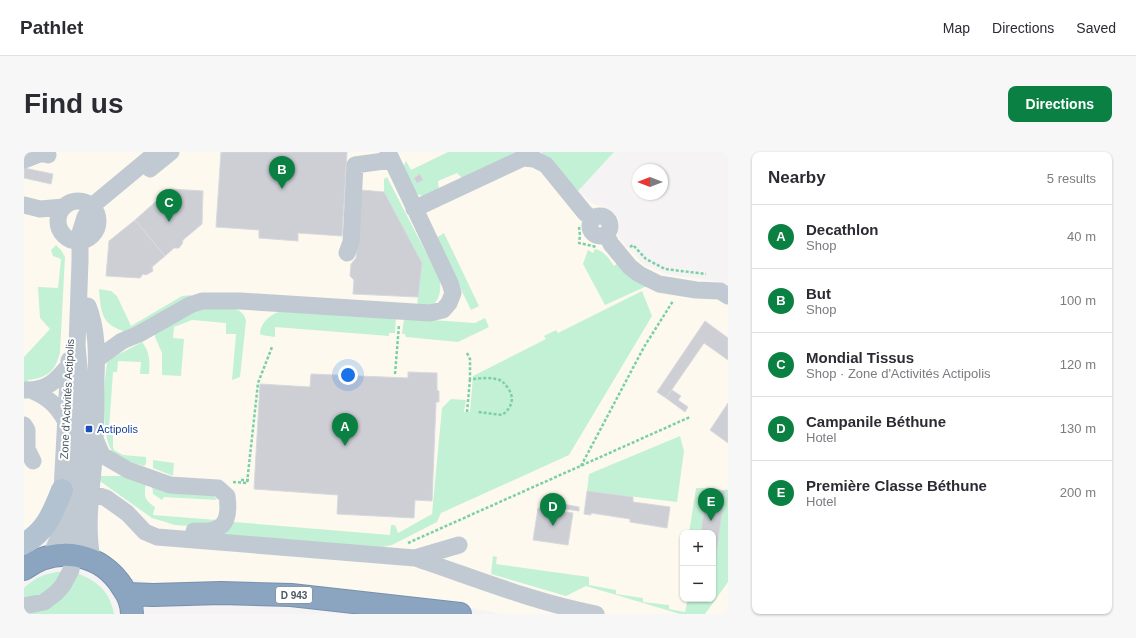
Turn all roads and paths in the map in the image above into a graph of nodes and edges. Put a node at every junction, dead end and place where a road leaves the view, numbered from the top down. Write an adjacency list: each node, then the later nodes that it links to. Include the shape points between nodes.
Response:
1 (146, 152): 8 (street)
2 (157, 152): 8 (street)
3 (171, 152): 8 (street)
4 (48, 155): 7 (street, via 42,153)
5 (389, 156): 6 (street); 11 (street)
6 (356, 158): 15 (street, via 351,242)
7 (24, 160)
8 (123, 182): 10 (street, via 92,196)
9 (32, 207): 12 (street)
10 (91, 208): 12 (street, via 75,201 68,204); 14 (street, via 98,223 96,230)
11 (414, 208): 13 (street, via 523,158 534,159 546,165 585,213); 23 (street, via 450,283 452,293 449,303 443,310 430,313 202,301)
12 (61, 214): 14 (street, via 59,228 62,233)
13 (585, 220): 16 (street, via 592,231 600,236 606,234); 16 (path, via 579,243 602,249 613,259)
14 (81, 239): 20 (street); 27 (street, Zone d'Activités Actipolis, via 73,260); 31 (street, via 77,346)
15 (347, 252)
16 (620, 253): 17 (path, via 633,245 646,259 665,269); 18 (street, via 639,274 659,284)
17 (709, 275)
18 (681, 288): 19 (street, via 720,291); 39 (path, via 644,347)
19 (728, 296)
20 (88, 306): 21 (street); 31 (street, via 84,379)
21 (94, 327): 23 (street); 26 (street)
22 (398, 334): 28 (path)
23 (122, 341): 26 (street)
24 (272, 347): 41 (path, via 258,383)
25 (467, 353): 29 (path, via 470,359)
26 (97, 359): 37 (street)
27 (69, 365): 30 (street, via 52,384); 35 (street, Zone d'Activités Actipolis)
28 (395, 374)
29 (470, 379): 32 (path); 33 (path, via 495,378 503,381 512,393 512,402 502,415)
30 (29, 390): 35 (street, via 51,401)
31 (81, 390): 50 (street)
32 (467, 412)
33 (478, 412)
34 (690, 417): 39 (path)
35 (66, 420): 43 (street, Zone d'Activités Actipolis)
36 (24, 425): 38 (street, via 27,430 27,449)
37 (95, 439): 44 (street); 45 (street, via 102,455 128,470 170,485 218,488 227,496 227,517 224,524 214,530 174,530)
38 (33, 462)
39 (581, 466): 48 (path)
40 (242, 480): 41 (path)
41 (249, 480): 42 (path, via 248,483)
42 (232, 482)
43 (62, 490): 46 (main road, via 50,518 36,537); 49 (street, Zone d'Activités Actipolis, via 62,523)
44 (91, 493): 45 (street, via 106,498 127,513 145,532); 50 (street, via 89,543)
45 (157, 537): 48 (street)
46 (24, 544)
47 (459, 545): 48 (street)
48 (411, 550): 55 (street, via 534,599)
49 (51, 556): 50 (highway, via 60,554); 51 (highway, via 31,563)
50 (83, 557): 52 (highway, via 106,568 118,580); 53 (street, via 56,593 44,602)
51 (24, 569)
52 (130, 604): 54 (highway, D 943, via 153,595 291,595)
53 (24, 606)
54 (460, 614)
55 (596, 614)

